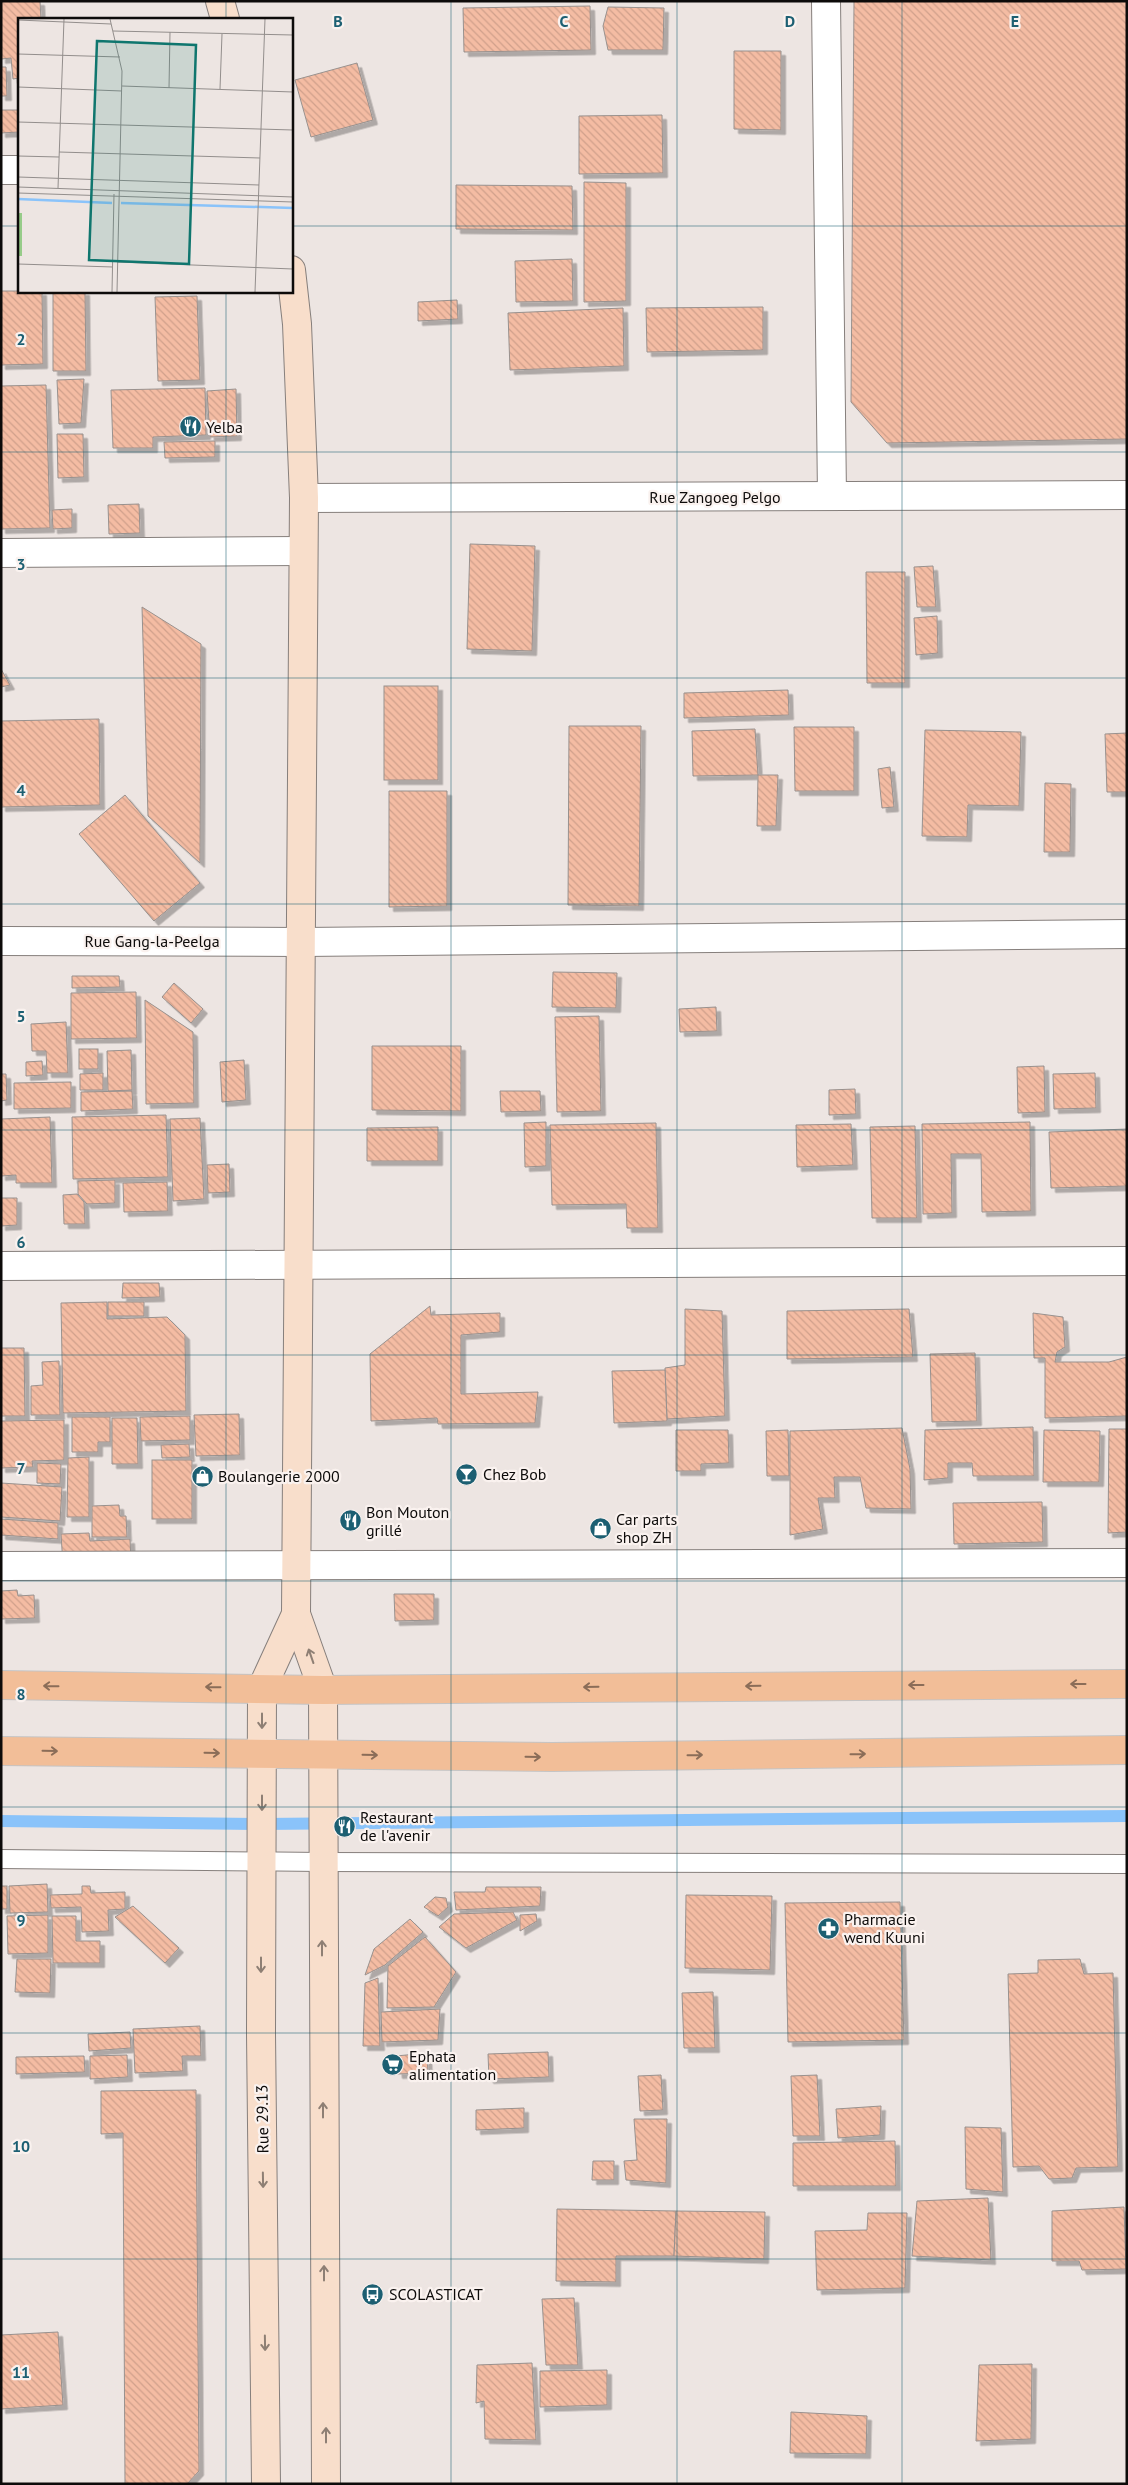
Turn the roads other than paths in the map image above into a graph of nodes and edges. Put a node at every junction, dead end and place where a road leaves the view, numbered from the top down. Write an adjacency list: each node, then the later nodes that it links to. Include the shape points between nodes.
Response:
1 (220, 1): 3 (main road)
2 (826, 1): 7 (street)
3 (225, 18)
4 (1, 170): 5 (street)
5 (18, 170)
6 (292, 279): 9 (main road, via 297,324)
7 (832, 496): 8 (street, Rue Zangoeg Pelgo); 9 (street, Rue Zangoeg Pelgo)
8 (1127, 496)
9 (304, 498): 10 (main road)
10 (303, 551): 11 (street); 14 (main road)
11 (1, 553)
12 (1127, 934): 14 (street, Rue Gang-la-Peelga)
13 (1, 941): 14 (street, Rue Gang-la-Peelga)
14 (302, 942): 16 (main road)
15 (1127, 1261): 16 (street)
16 (298, 1265): 17 (street); 19 (main road)
17 (1, 1266)
18 (1127, 1562): 19 (street)
19 (296, 1565): 20 (street); 21 (main road)
20 (1, 1566)
21 (296, 1614): 24 (main road); 25 (main road, one-way to 21)
22 (1127, 1684): 25 (main road, one-way to 25)
23 (1, 1685): 24 (main road, one-way to 23)
24 (262, 1688): 25 (main road); 28 (main road, Rue 29.13, one-way to 28)
25 (322, 1690): 29 (main road)
26 (1127, 1750): 29 (main road, one-way to 26, via 552,1757)
27 (1, 1751): 28 (main road, one-way to 28)
28 (262, 1754): 29 (main road); 31 (main road, Rue 29.13, one-way to 31)
29 (321, 1755): 32 (main road)
30 (1, 1859): 31 (lane)
31 (261, 1862): 32 (lane); 34 (main road, Rue 29.13, one-way to 34)
32 (322, 1862): 33 (lane); 35 (main road, one-way to 32)
33 (1127, 1864)
34 (266, 2484)
35 (326, 2484)

